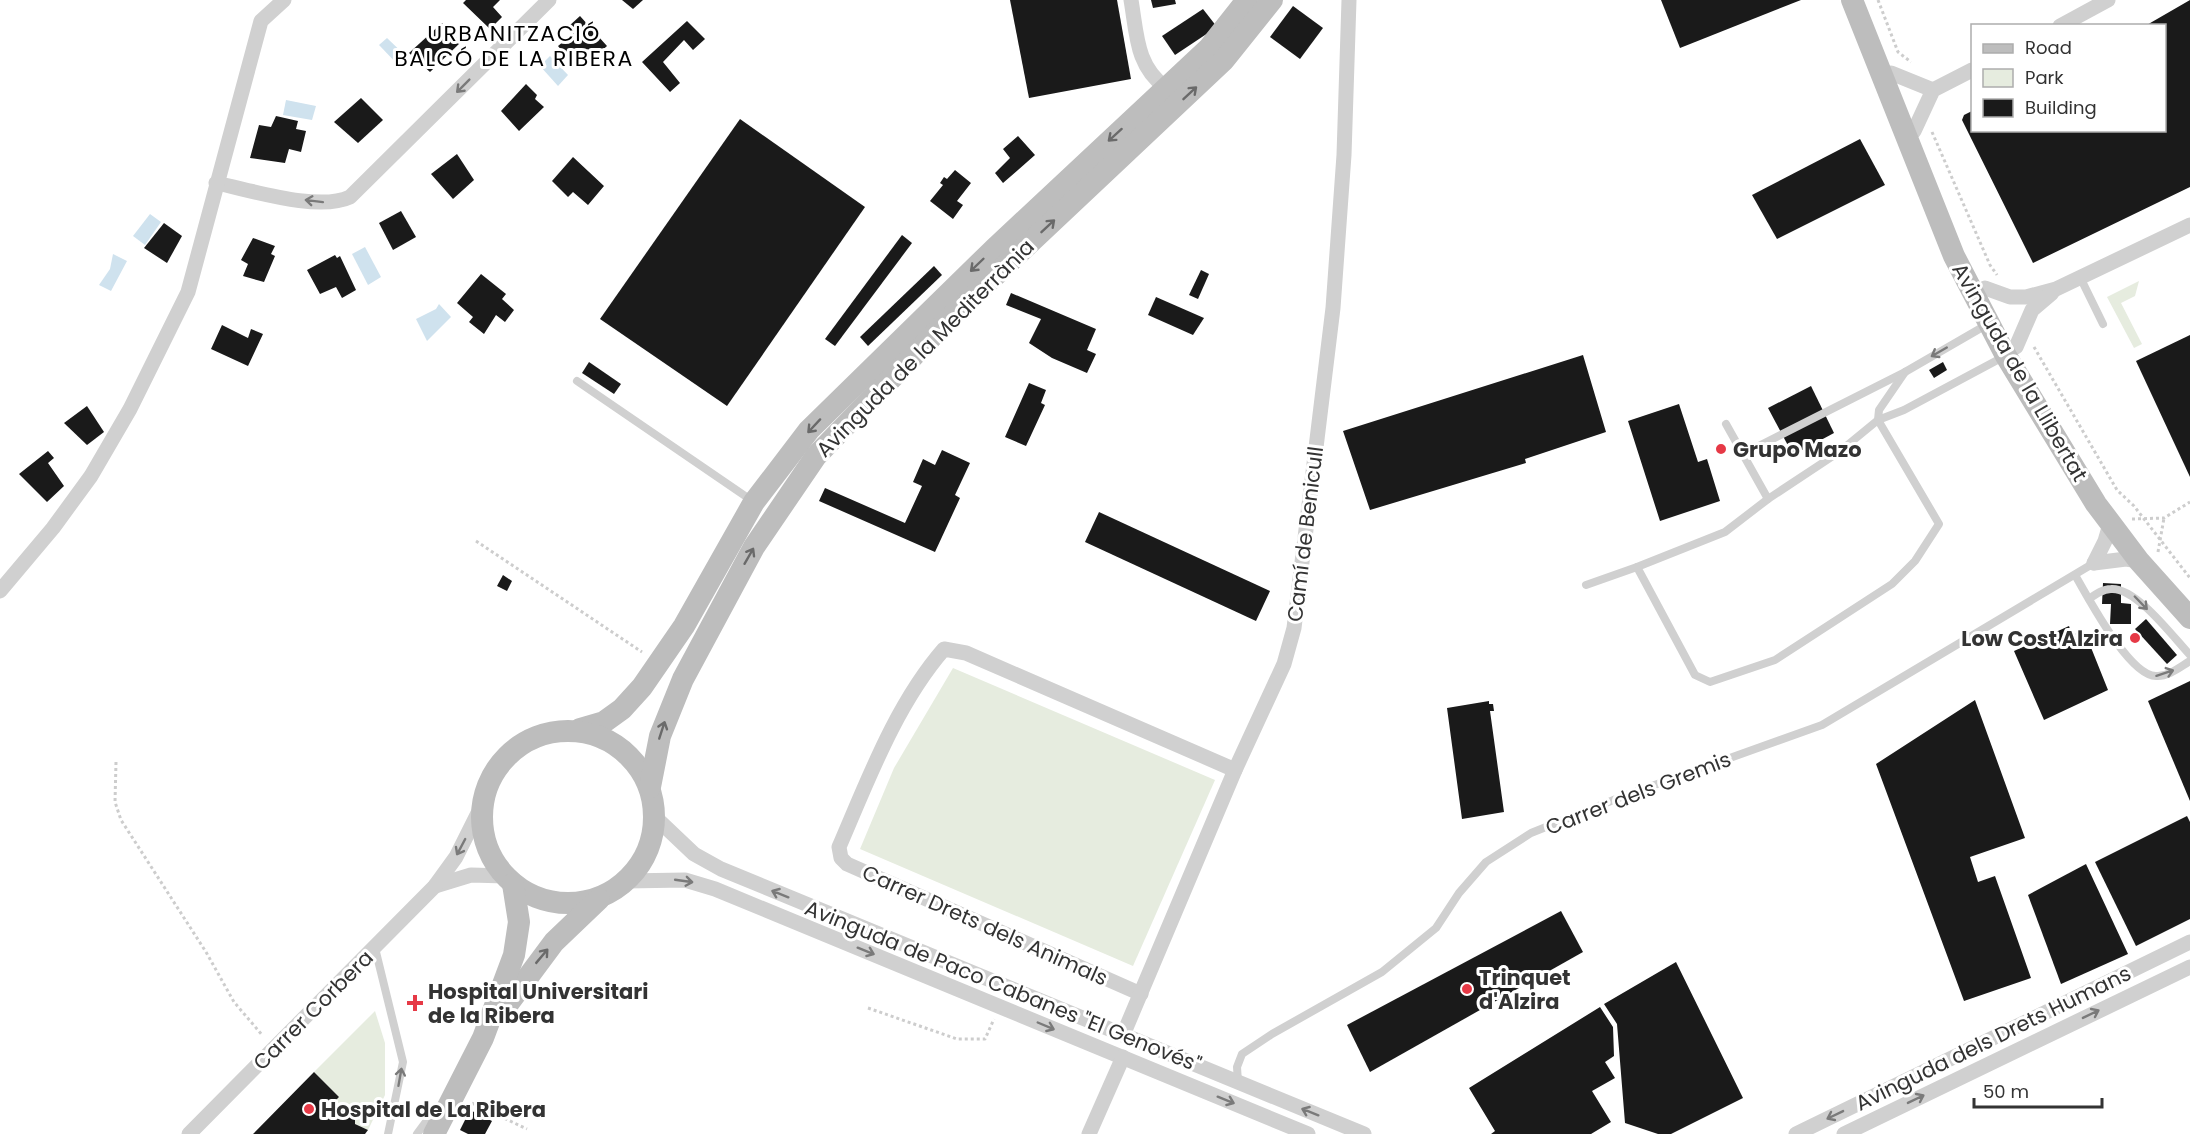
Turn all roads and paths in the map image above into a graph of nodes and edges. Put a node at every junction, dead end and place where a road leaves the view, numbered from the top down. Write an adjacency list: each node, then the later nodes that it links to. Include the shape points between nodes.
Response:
1 (284, 0): 16 (street, via 261,21)
2 (549, 0): 16 (street, one-way to 16, via 350,196 339,202 319,203)
3 (1131, 0): 13 (street, via 1141,56 1152,78)
4 (1247, 0): 13 (main road, Avinguda de la Mediterrània, via 1209,48)
5 (1272, 0): 50 (main road, Avinguda de la Mediterrània, one-way to 5, via 660,736 683,679 754,547 816,456 951,317 1224,60)
6 (1349, 0): 49 (street, Camí de Benicull, via 1344,155 1332,308 1294,628 1284,664)
7 (1852, 0): 21 (main road, Avinguda de la Llibertat, via 1954,256)
8 (1863, 0): 12 (main road, Avinguda de la Llibertat)
9 (2108, 0): 10 (street)
10 (2064, 24)
11 (1971, 71): 14 (street)
12 (1891, 73): 14 (street); 15 (main road, Avinguda de la Llibertat)
13 (1166, 88): 30 (main road, Avinguda de la Mediterrània, one-way to 30, via 831,407 797,444)
14 (1933, 90): 15 (street)
15 (1914, 131): 19 (main road, Avinguda de la Llibertat)
16 (216, 183): 40 (street, via 188,292 130,409 91,476)
17 (2190, 225): 18 (street)
18 (2080, 276): 20 (street); 22 (lane)
19 (1985, 288): 20 (street, via 2010,297); 23 (main road, Avinguda de la Llibertat)
20 (2056, 289): 23 (street, via 2032,310)
21 (1990, 323): 23 (main road, Avinguda de la Llibertat); 24 (lane, one-way to 24)
22 (2103, 324)
23 (2011, 351): 26 (lane, via 1904,410); 33 (main road, Avinguda de la Llibertat)
24 (1905, 372): 26 (lane, via 1879,410); 28 (lane)
25 (577, 381): 30 (lane)
26 (1878, 420): 29 (lane, via 1839,452); 37 (lane, via 1939,524 1915,561 1892,584 1775,660 1710,682 1695,675)
27 (1726, 424): 28 (lane)
28 (1743, 454): 29 (lane)
29 (1768, 499): 37 (lane, via 1725,531)
30 (754, 502): 46 (main road, Avinguda de la Mediterrània)
31 (2190, 502): 32 (path)
32 (2164, 518): 33 (path); 35 (path)
33 (2113, 520): 35 (main road, Avinguda de la Llibertat); 36 (street)
34 (476, 541): 46 (path)
35 (2148, 562): 36 (street, Carrer dels Gremis, via 2126,559); 42 (main road, Avinguda de la Llibertat); 43 (main road, Avinguda de la Llibertat)
36 (2094, 563): 38 (lane, Carrer dels Gremis)
37 (1637, 567): 39 (lane)
38 (2075, 575): 41 (lane); 67 (lane, Carrer dels Gremis, via 1822,725 1531,833 1486,862 1436,928 1382,972 1242,1054 1237,1067)
39 (1586, 585)
40 (0, 591)
41 (2090, 599): 44 (lane, one-way to 44, via 2112,588 2132,595); 45 (lane, one-way to 45, via 2113,640 2149,675 2164,675)
42 (2190, 600)
43 (2190, 618)
44 (2190, 655)
45 (2190, 661)
46 (659, 664): 47 (main road, Avinguda de la Mediterrània, via 622,709 604,722)
47 (580, 729): 50 (main road, via 625,750 639,764); 51 (main road, via 542,735 520,745 502,761 489,782)
48 (116, 762): 65 (path, via 115,802 121,820 234,1002)
49 (1235, 770): 60 (street, Camí de Benicull); 60 (street, Carrer Drets dels Animals, via 966,653 944,649 881,749 839,847 847,864)
50 (650, 788): 52 (main road)
51 (483, 805): 53 (main road, via 486,843 493,860); 55 (street, Carrer Corbera, one-way to 55, via 456,857)
52 (655, 817): 54 (main road, via 651,841 641,863); 63 (street, Avinguda de Paco Cabanes "El Genovés", one-way to 52, via 721,870 694,854)
53 (509, 880): 55 (street, Carrer Corbera, via 471,875); 56 (main road, via 532,896 555,903 579,903); 64 (main road, via 519,922 517,943)
54 (626, 881): 56 (main road); 61 (street, Avinguda de Paco Cabanes "El Genovés", one-way to 61, via 685,880 715,889)
55 (435, 886): 58 (street, Carrer Corbera)
56 (601, 897): 64 (main road, one-way to 56, via 535,964 579,915)
57 (2190, 942): 77 (street, Avinguda dels Drets Humans, one-way to 77)
58 (375, 948): 65 (street, Carrer Corbera); 71 (lane, one-way to 58, via 403,1062)
59 (2190, 967): 78 (street, Avinguda dels Drets Humans, one-way to 59)
60 (1141, 994): 63 (street, Camí de Benicull)
61 (1000, 1007): 62 (path, via 985,1039 957,1040); 66 (street, Avinguda de Paco Cabanes "El Genovés", one-way to 66)
62 (868, 1008)
63 (1123, 1035): 67 (street, Avinguda de Paco Cabanes "El Genovés")
64 (480, 1044): 68 (main road); 72 (lane)
65 (274, 1049): 70 (street, Carrer Corbera)
66 (1123, 1058): 74 (street); 75 (street, Avinguda de Paco Cabanes "El Genovés", one-way to 75)
67 (1238, 1082): 76 (street, Avinguda de Paco Cabanes "El Genovés", one-way to 67)
68 (454, 1095): 69 (path); 73 (main road)
69 (527, 1129)
70 (189, 1134)
71 (388, 1134)
72 (417, 1134)
73 (434, 1134)
74 (1089, 1134)
75 (1308, 1134)
76 (1364, 1134)
77 (1796, 1134)
78 (1844, 1134)

